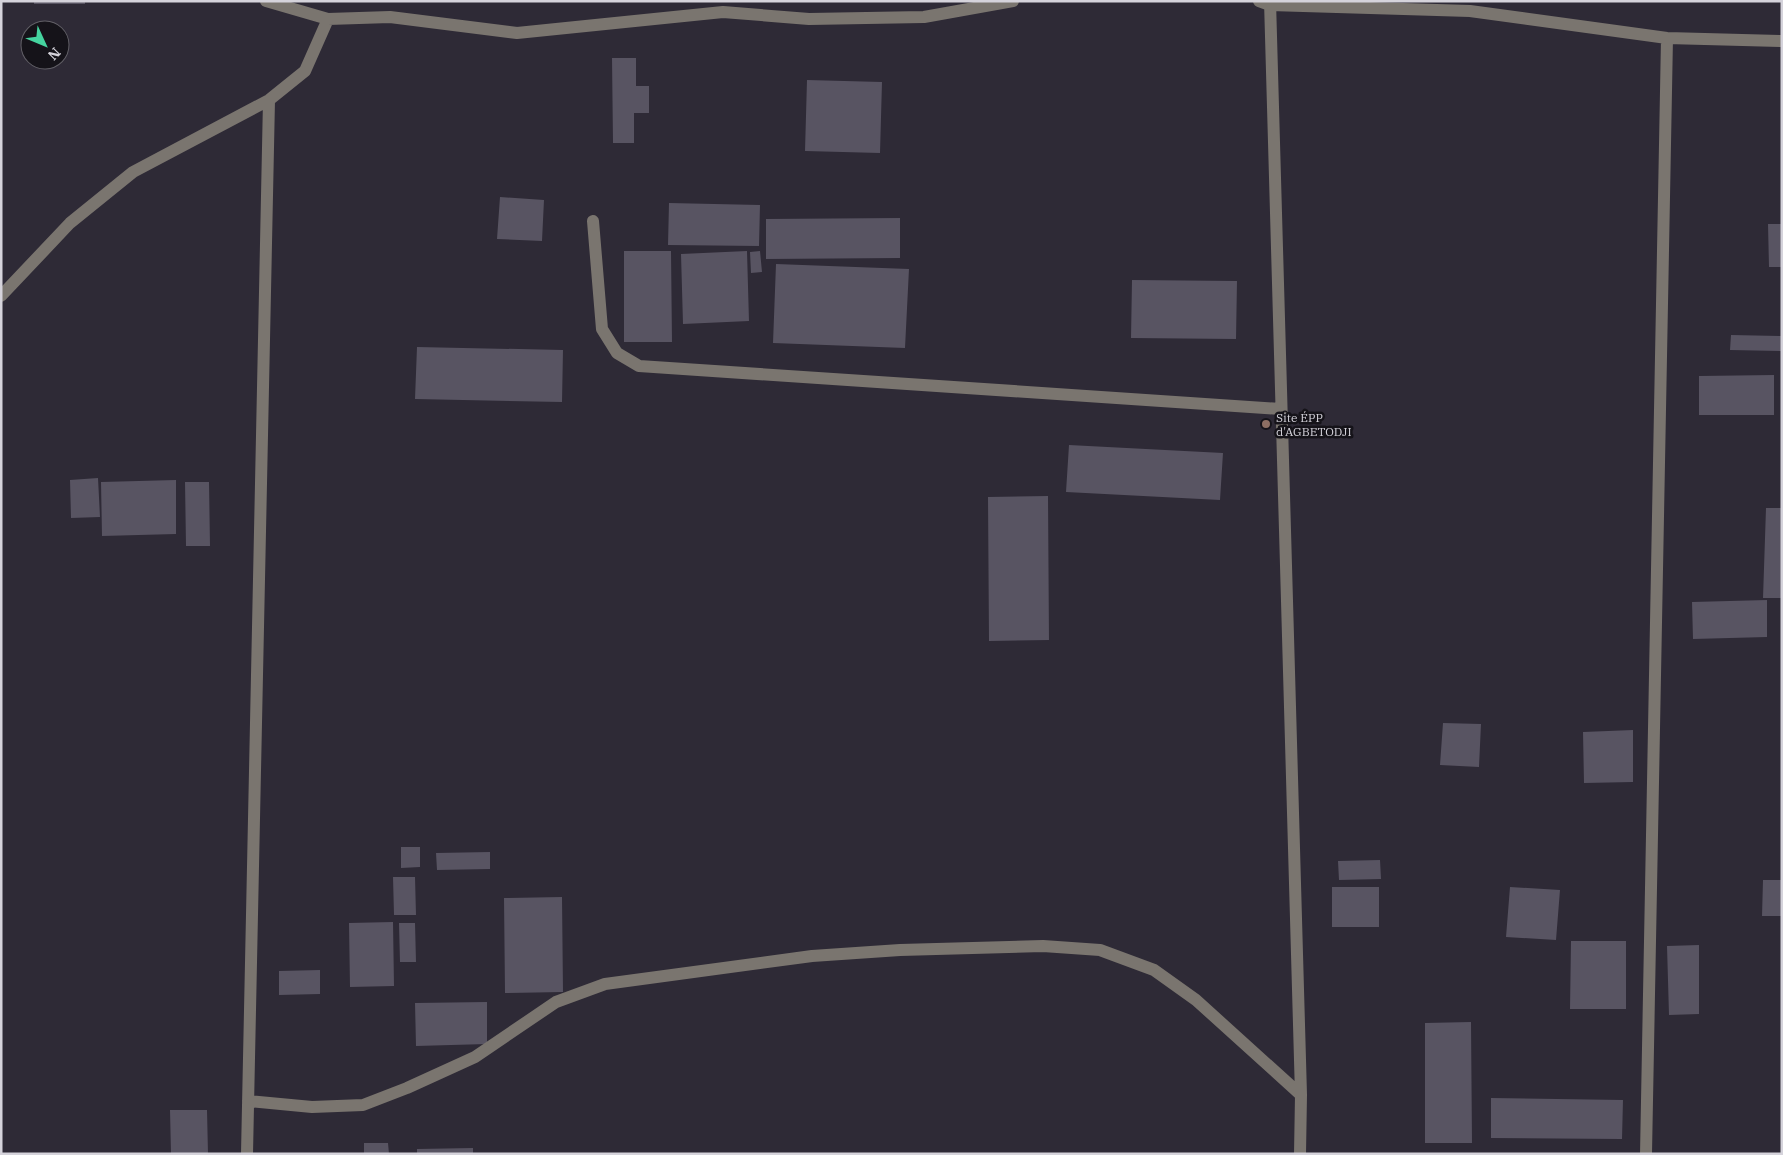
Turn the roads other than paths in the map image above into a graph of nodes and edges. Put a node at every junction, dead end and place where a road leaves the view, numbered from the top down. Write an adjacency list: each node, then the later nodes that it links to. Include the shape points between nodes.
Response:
1 (266, 1): 4 (street)
2 (1013, 1): 4 (street, via 924,17 809,19 723,12 517,33 390,17)
3 (1266, 3): 5 (street, via 1470,11); 10 (street)
4 (328, 19): 7 (street, via 305,71)
5 (1666, 38): 6 (street); 15 (street)
6 (1782, 41)
7 (268, 100): 9 (street, via 133,172 70,223); 12 (street)
8 (593, 221): 10 (street, via 602,329 617,353 639,366)
9 (1, 296)
10 (1282, 409): 11 (street)
11 (1301, 1095): 12 (street, via 1196,1000 1154,970 1100,950 1043,946 812,956 605,984 556,1002 475,1058 363,1105 312,1107); 14 (street)
12 (248, 1100): 13 (street)
13 (248, 1154)
14 (1300, 1154)
15 (1646, 1154)

